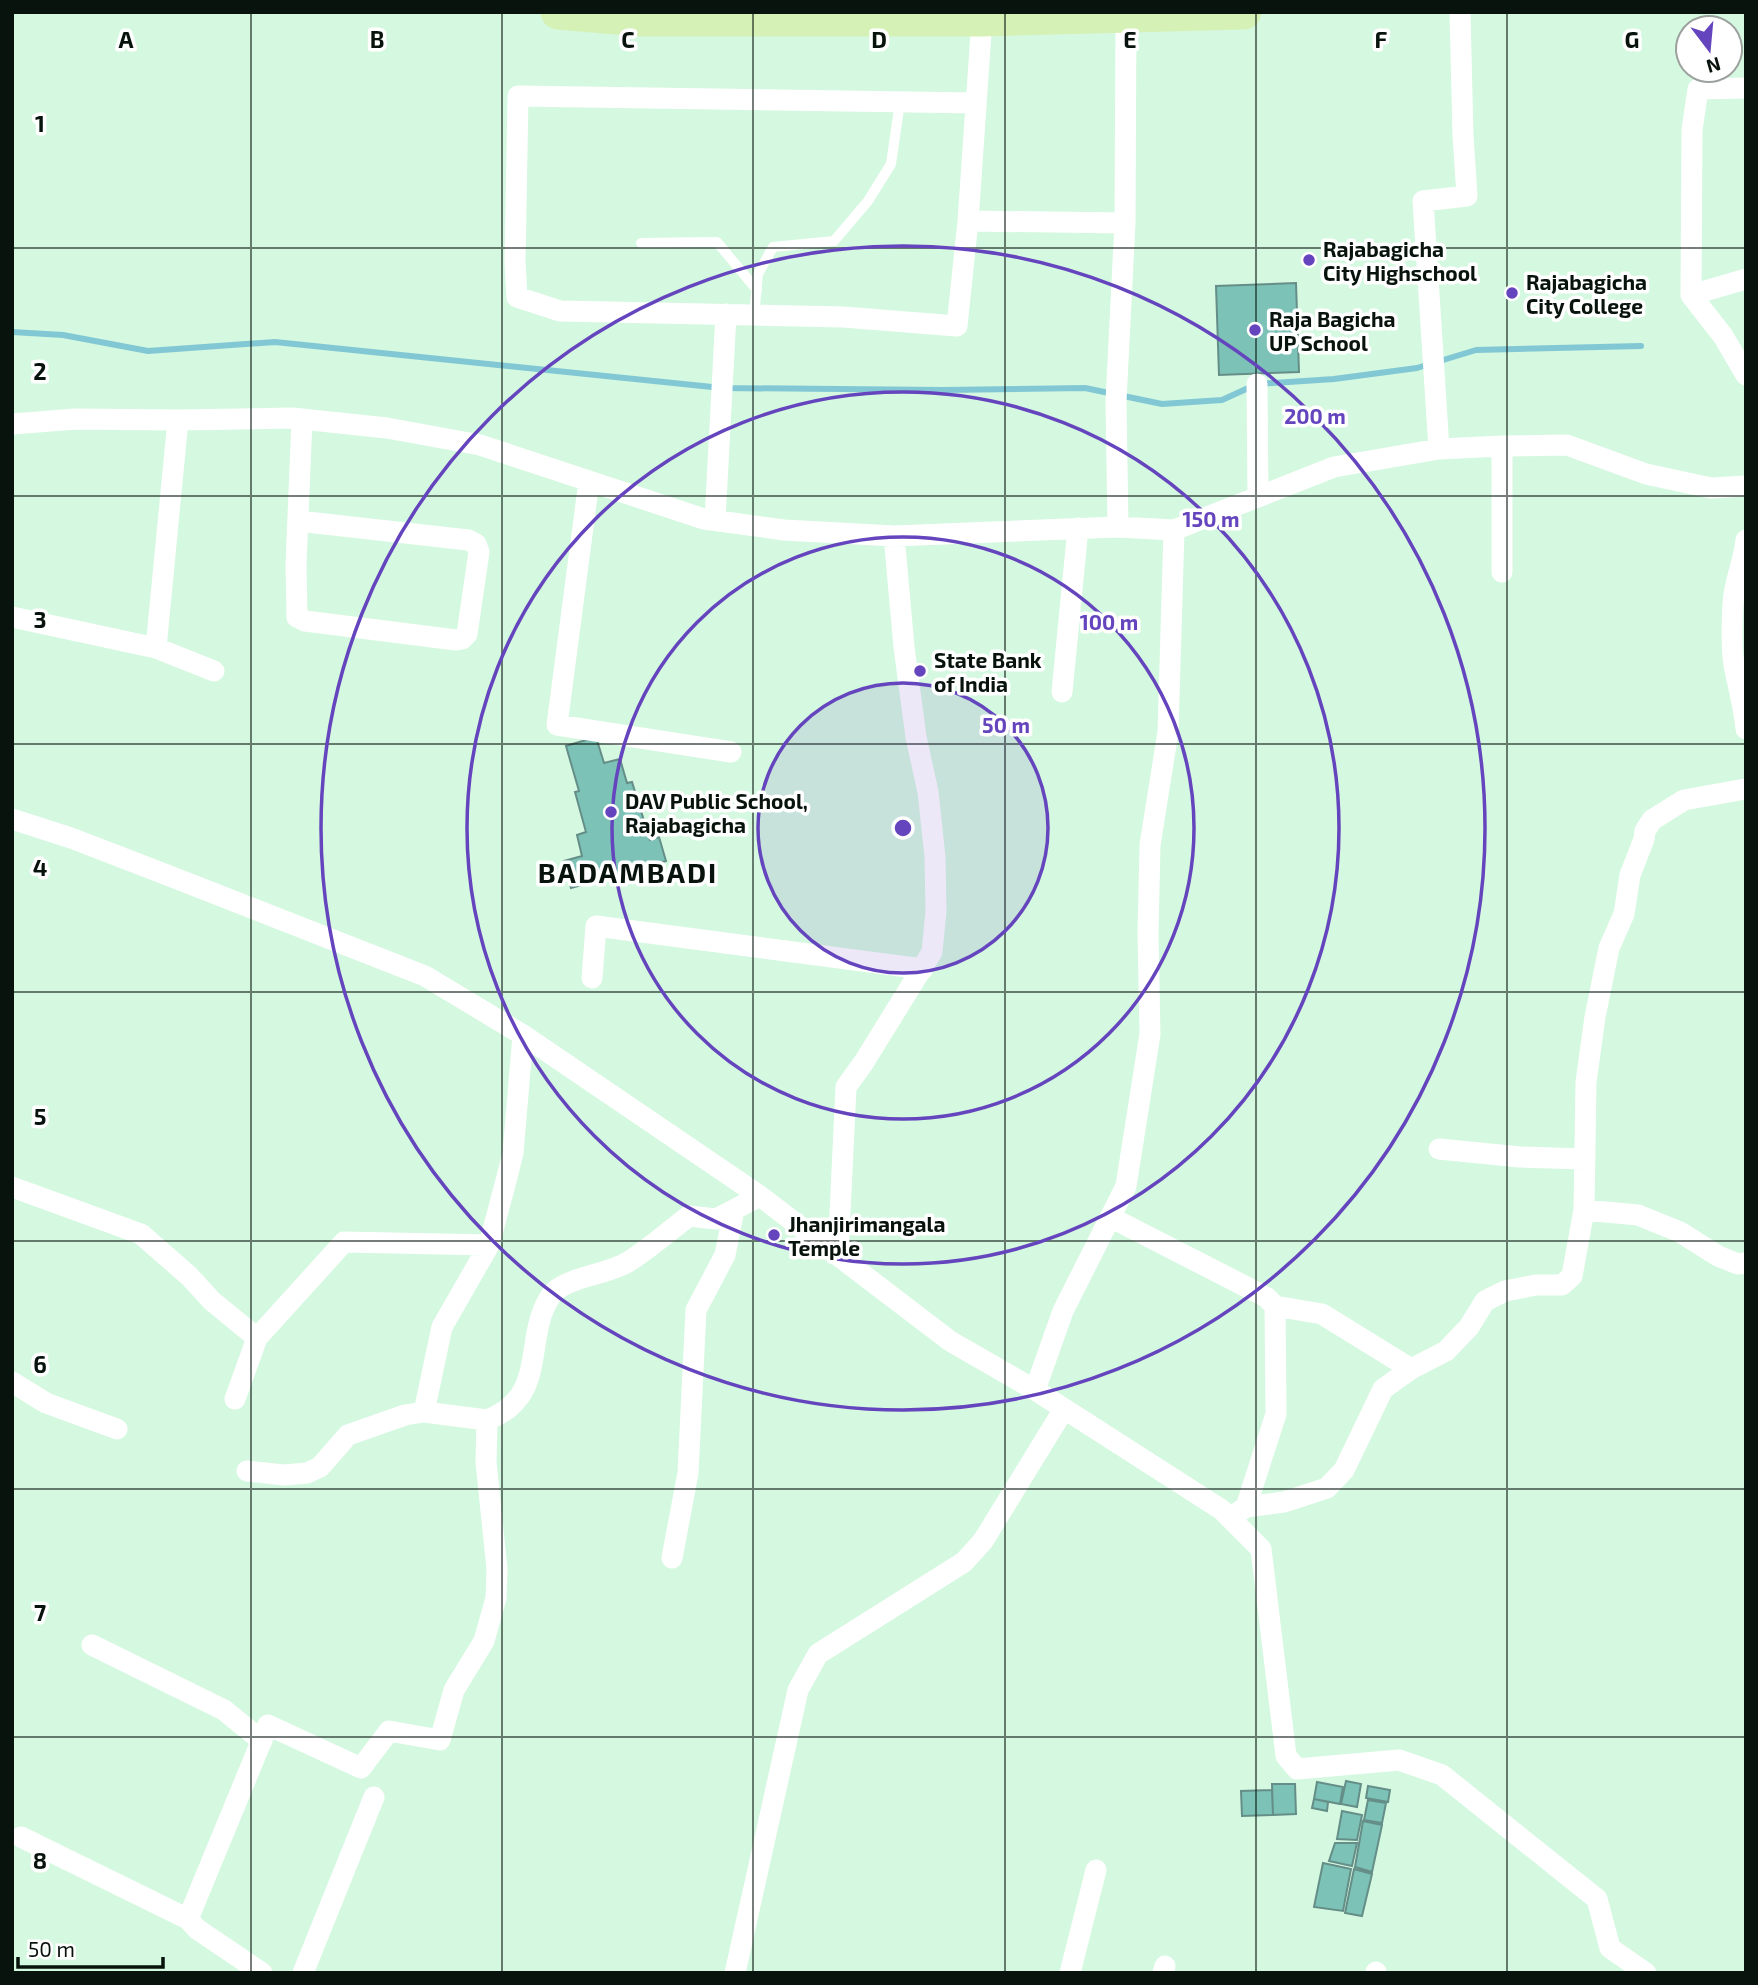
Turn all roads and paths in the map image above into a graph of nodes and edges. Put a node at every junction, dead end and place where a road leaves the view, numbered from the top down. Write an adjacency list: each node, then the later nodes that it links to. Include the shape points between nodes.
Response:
1 (558, 12): 5 (main road, via 640,19)
2 (1244, 12): 4 (main road)
3 (1460, 12): 23 (street, via 1467,196 1423,201)
4 (1126, 15): 5 (main road); 10 (street)
5 (982, 19): 8 (street)
6 (1746, 88): 14 (street, via 1698,89 1692,130)
7 (900, 102): 8 (street); 13 (lane, via 891,164 868,201 834,241 773,247 758,274); 15 (street, via 518,96 517,297 560,311)
8 (976, 103): 9 (street)
9 (968, 221): 10 (street); 16 (street, via 957,326)
10 (1125, 223): 29 (street, via 1116,401)
11 (641, 243): 13 (lane, via 716,242)
12 (1746, 279): 14 (street)
13 (757, 290): 16 (lane)
14 (1691, 295): 17 (street)
15 (726, 314): 16 (street); 27 (street)
16 (754, 316)
17 (1746, 375)
18 (1257, 384): 26 (street)
19 (302, 419): 20 (street); 24 (street, via 480,445); 28 (street)
20 (178, 420): 21 (street); 36 (street)
21 (12, 424)
22 (1502, 446): 23 (street); 25 (street, via 1567,446 1646,474 1712,488); 34 (street)
23 (1439, 449): 26 (street, via 1334,467)
24 (589, 481): 27 (street); 40 (street, via 557,725)
25 (1746, 486)
26 (1258, 497): 31 (street)
27 (715, 520): 32 (street, via 784,530)
28 (298, 521): 28 (street, via 476,544 479,552 467,634 456,640 297,617)
29 (1118, 527): 30 (street); 31 (street)
30 (1077, 528): 32 (street); 38 (street)
31 (1174, 530): 53 (street, via 1168,732 1150,845 1150,1034 1126,1186)
32 (894, 536): 44 (street, via 914,724 935,857 932,952)
33 (1746, 540): 39 (street, via 1735,580 1732,617 1734,664)
34 (1502, 572)
35 (12, 617): 36 (street)
36 (156, 648): 37 (street)
37 (214, 671)
38 (1062, 692)
39 (1746, 729)
40 (731, 752)
41 (1746, 783): 42 (street)
42 (1745, 789): 48 (street, via 1684,800 1652,820 1645,831 1630,875 1621,925 1609,948 1595,1017 1586,1082)
43 (12, 819): 46 (street, via 425,976)
44 (923, 968): 45 (street, via 596,926); 55 (street, via 846,1087)
45 (592, 978)
46 (523, 1035): 50 (street); 54 (street, via 513,1153)
47 (1439, 1149): 48 (street)
48 (1585, 1159): 52 (street)
49 (12, 1186): 58 (street, via 141,1234)
50 (761, 1196): 51 (street); 55 (street)
51 (734, 1210): 65 (street, via 716,1219 689,1216 626,1263 552,1293 543,1308 522,1393 506,1413); 69 (street, via 725,1255 696,1310 688,1474)
52 (1584, 1210): 56 (street, via 1638,1215 1680,1232 1718,1256); 59 (street, via 1572,1276 1562,1285 1536,1285 1485,1301 1446,1352)
53 (1110, 1217): 57 (street, via 1266,1297); 61 (street, via 1063,1311)
54 (489, 1245): 58 (street, via 344,1242); 64 (street, via 442,1327)
55 (838, 1255): 61 (street, via 950,1341)
56 (1746, 1263)
57 (1275, 1306): 59 (street, via 1322,1314); 68 (street, via 1276,1414)
58 (257, 1338): 62 (street)
59 (1411, 1369): 68 (street, via 1384,1388 1344,1470 1327,1488)
60 (12, 1382): 66 (street, via 46,1403)
61 (1035, 1390): 63 (street)
62 (235, 1399)
63 (1064, 1409): 68 (street, via 1222,1510); 78 (street, via 984,1541 964,1562 818,1654 798,1690)
64 (424, 1412): 65 (street); 67 (street, via 348,1435 320,1467 307,1473)
65 (487, 1420): 71 (street, via 496,1598 484,1641 454,1690 440,1740 389,1731 361,1768 268,1725)
66 (117, 1429)
67 (247, 1471)
68 (1238, 1513): 80 (street, via 1261,1549 1286,1756 1297,1769 1399,1760 1442,1775 1597,1899 1609,1948)
69 (672, 1558)
70 (92, 1645): 71 (street, via 224,1710)
71 (261, 1741): 75 (street)
72 (374, 1797): 77 (street)
73 (21, 1837): 75 (street)
74 (1096, 1870): 79 (street)
75 (188, 1919): 76 (street)
76 (262, 1973)
77 (303, 1973)
78 (735, 1973)
79 (1070, 1973)
80 (1646, 1973)

